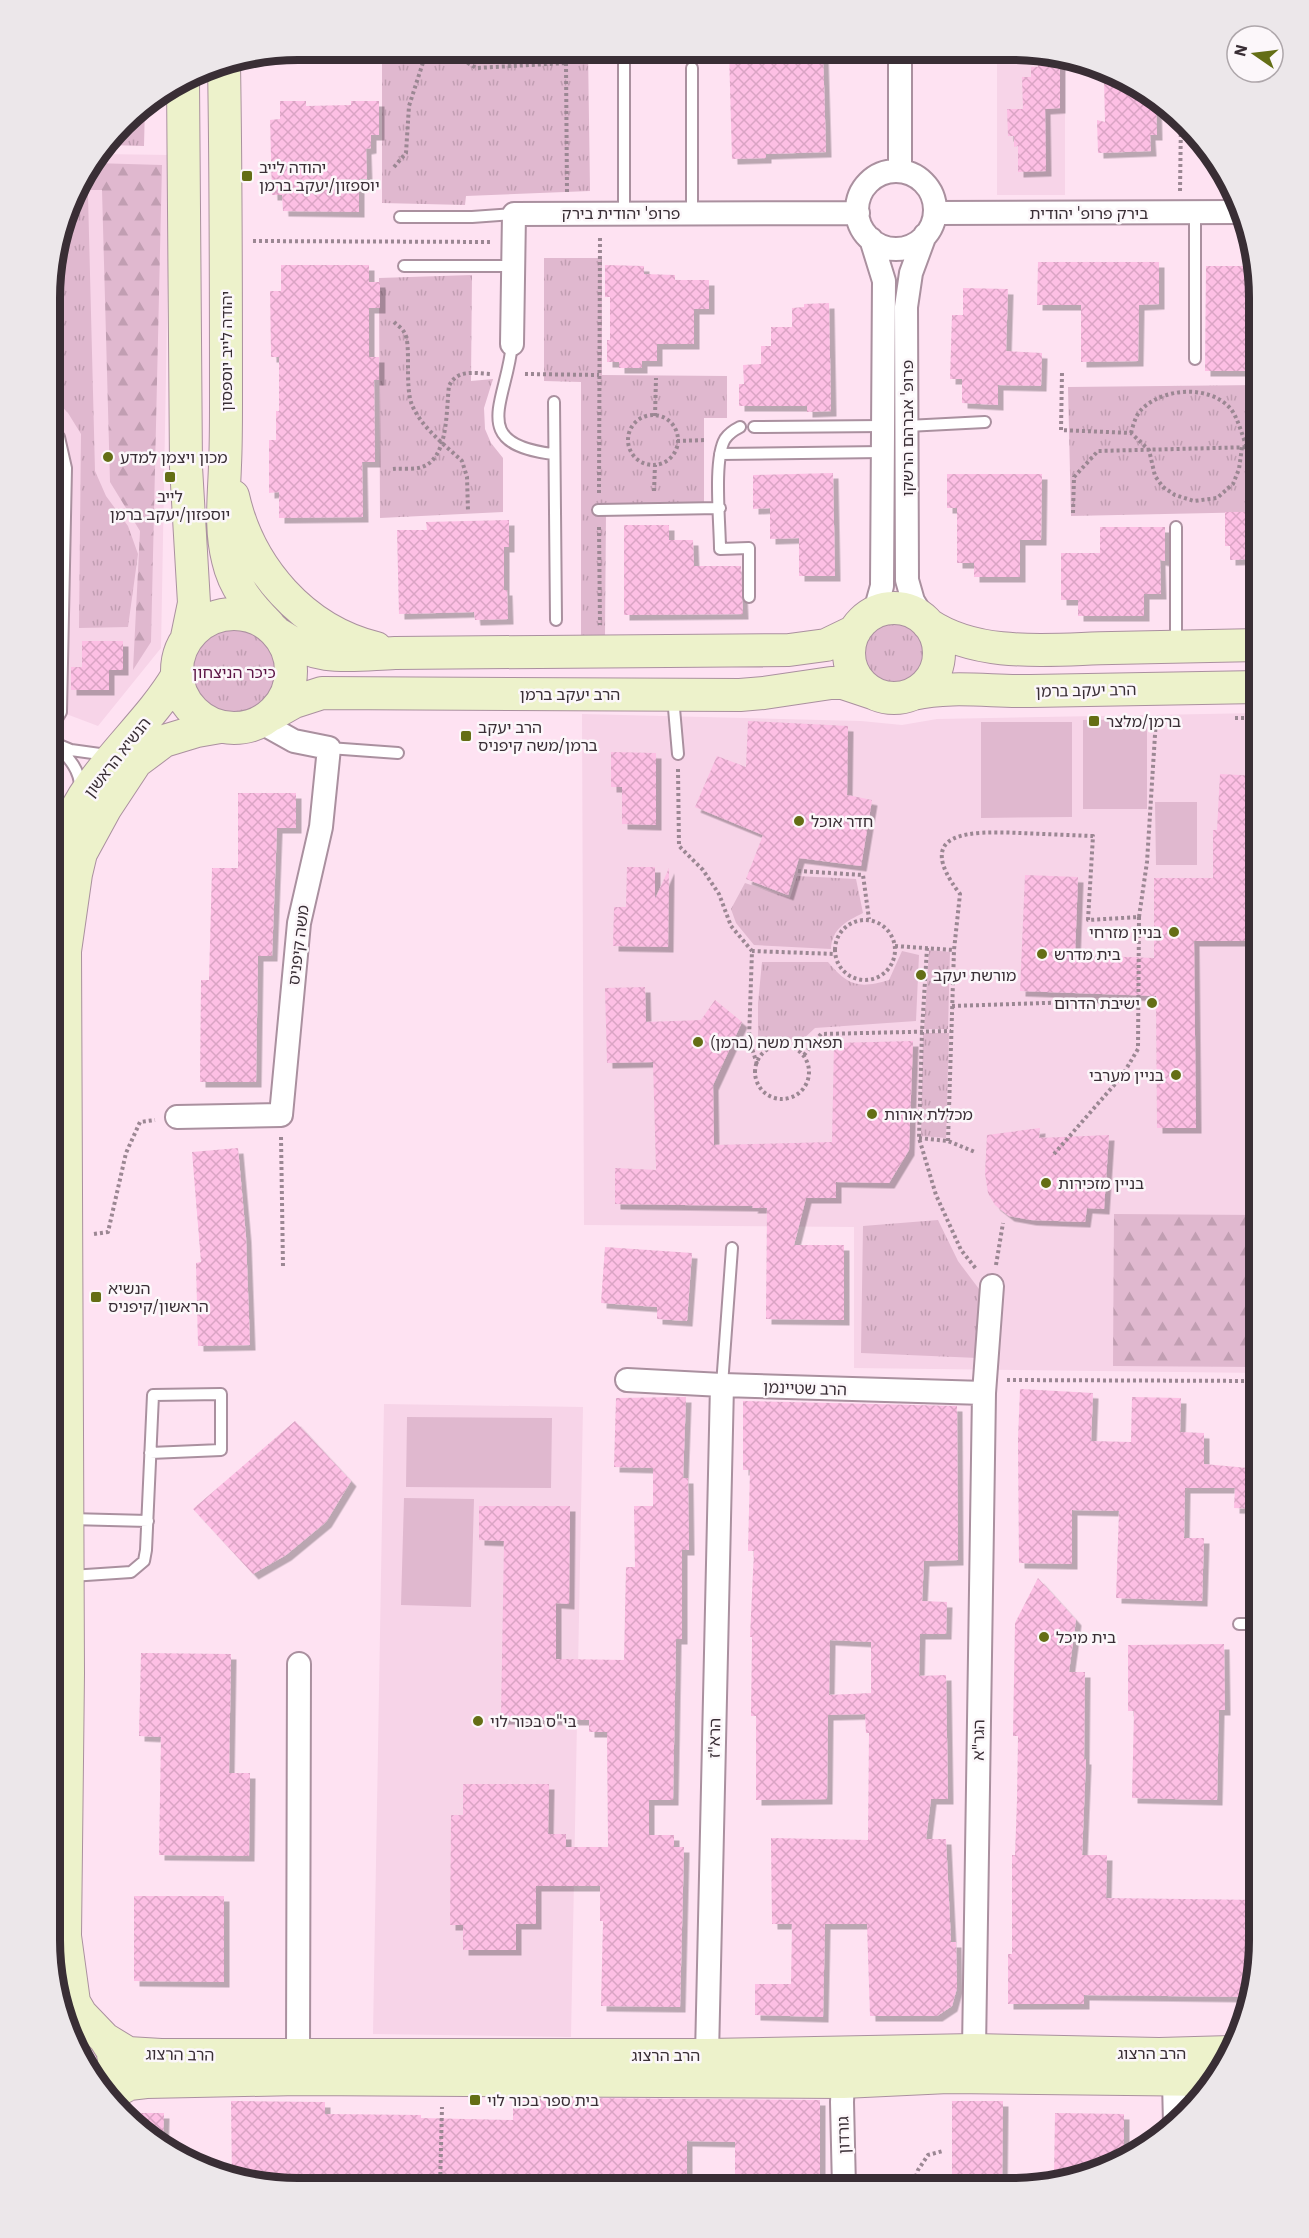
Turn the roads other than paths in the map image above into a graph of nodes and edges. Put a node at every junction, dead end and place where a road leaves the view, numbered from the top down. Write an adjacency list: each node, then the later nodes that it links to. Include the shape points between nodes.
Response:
1 (624, 60): 9 (lane)
2 (900, 60): 6 (street)
3 (692, 68): 10 (lane)
4 (224, 72): 31 (street, יהודה לייב יוספסון)
5 (183, 90): 40 (street, via 186,467 194,603)
6 (900, 171): 11 (street, via 872,180 861,194); 12 (street, via 917,176 926,185 933,195)
7 (1187, 212): 8 (street, בירק פרופ' יהודית); 12 (street, בירק פרופ' יהודית); 20 (lane)
8 (1233, 212)
9 (624, 213): 10 (street, פרופ' יהודית בירק); 13 (street, פרופ' יהודית בירק)
10 (692, 213): 11 (street, פרופ' יהודית בירק)
11 (858, 213): 16 (street, via 863,230)
12 (935, 213): 15 (street)
13 (514, 214): 14 (lane); 18 (street)
14 (400, 217)
15 (926, 235): 16 (street, via 899,248 887,248); 24 (street, פרופ' אברהם הרשקו, via 911,273 906,307)
16 (871, 239): 23 (street, פרופ' אברהם הרשקו, via 884,281)
17 (404, 266): 18 (lane)
18 (513, 266): 19 (street)
19 (512, 344): 29 (lane, via 498,423 506,438 520,447)
20 (1195, 359)
21 (554, 402): 29 (lane)
22 (985, 422): 24 (lane)
23 (884, 426): 26 (lane); 28 (street, פרופ' אברהם הרשקו)
24 (907, 426): 37 (street, פרופ' אברהם הרשקו, via 907,580 910,595)
25 (740, 427): 30 (lane, via 724,440)
26 (754, 427)
27 (60, 441): 49 (lane, via 66,468)
28 (883, 453): 30 (lane); 38 (street, פרופ' אברהם הרשקו, via 882,586 877,604)
29 (553, 454): 36 (lane)
30 (720, 454): 32 (lane)
31 (225, 462): 39 (street, יהודה לייב יוספסון, via 223,517 227,559 242,594); 43 (street, via 245,534 269,577 330,630 360,644)
32 (720, 508): 33 (lane); 35 (lane, via 720,549 748,548)
33 (598, 510)
34 (1176, 527): 42 (lane)
35 (749, 597)
36 (556, 620)
37 (926, 622): 38 (street, via 913,612 894,608 881,610); 42 (street, via 942,633 999,648); 48 (street, via 938,642 938,663 929,681)
38 (863, 623): 43 (street, via 835,641 807,649); 46 (street, via 849,651 850,666 856,679)
39 (273, 629): 40 (street, via 248,615 225,614 204,622); 43 (street, via 303,649 323,655); 50 (street, via 289,656 290,680 286,696)
40 (187, 638): 44 (street, via 179,656)
41 (1249, 645): 42 (street)
42 (1176, 647)
43 (395, 653)
44 (177, 675): 51 (street, via 187,705); 52 (street, הנשיא הראשון)
45 (1249, 687): 48 (street, הרב יעקב ברמן, via 961,689)
46 (873, 693): 47 (street, הרב יעקב ברמן, via 831,683 764,693); 48 (street, via 893,698)
47 (673, 694): 50 (street, הרב יעקב ברמן, via 321,693 294,702); 57 (lane)
48 (913, 694)
49 (60, 714)
50 (265, 719): 51 (street, via 240,728); 54 (street, via 294,741)
51 (220, 727): 61 (street, הנשיא הראשון, via 164,741 136,762 81,853)
52 (138, 730): 53 (lane, via 109,755); 58 (street, הנשיא הראשון, via 107,765)
53 (60, 745)
54 (329, 748): 56 (lane); 62 (street, משה קיפניס, via 321,827 299,923 281,1115)
55 (60, 750): 58 (lane, via 77,771 81,785)
56 (398, 753)
57 (678, 754)
58 (77, 810): 59 (street, הנשיא הראשון, via 66,831)
59 (60, 865)
60 (60, 889): 61 (street, הנשיא הראשון)
61 (65, 951): 65 (street, הנשיא הראשון, via 66,1241)
62 (177, 1117)
63 (732, 1248): 68 (lane)
64 (992, 1286): 69 (street, הגר"א)
65 (60, 1340)
66 (60, 1374): 71 (street, הנשיא הראשון)
67 (627, 1380): 68 (street, הרב שטיינמן)
68 (722, 1385): 69 (street, הרב שטיינמן); 83 (street, הרא"ז)
69 (984, 1386): 80 (street, הגר"א)
70 (150, 1453): 70 (lane, via 153,1395 221,1394 221,1450); 72 (lane)
71 (68, 1519): 72 (lane); 73 (street, הנשיא הראשון)
72 (148, 1521): 73 (lane, via 144,1561 131,1572)
73 (68, 1577): 77 (street, הנשיא הראשון)
74 (1239, 1624): 75 (lane)
75 (1249, 1624)
76 (299, 1664): 82 (street)
77 (65, 1936): 78 (street, הנשיא הראשון); 79 (street, הנשיא הראשון, via 74,2002)
78 (61, 1957)
79 (88, 2030): 82 (street, הרב הרצוג, via 128,2053 143,2055); 90 (street, הנשיא הראשון, via 112,2050 115,2064)
80 (974, 2050): 81 (street, הרב הרצוג); 85 (street, הרב הרצוג); 87 (street)
81 (886, 2052): 83 (street, הרב הרצוג); 89 (street)
82 (298, 2054): 83 (street, הרב הרצוג)
83 (706, 2055): 88 (street)
84 (1219, 2055): 85 (street, הרב הרצוג)
85 (1166, 2067): 86 (street, הרב הרצוג); 87 (street, הרב הרצוג); 92 (street)
86 (1205, 2077)
87 (948, 2078): 89 (street, הרב הרצוג)
88 (731, 2080): 89 (street, הרב הרצוג); 91 (street, הרב הרצוג, via 299,2079 146,2082)
89 (843, 2082): 93 (street, גורדון)
90 (110, 2086)
91 (114, 2091)
92 (1173, 2114)
93 (844, 2178)

